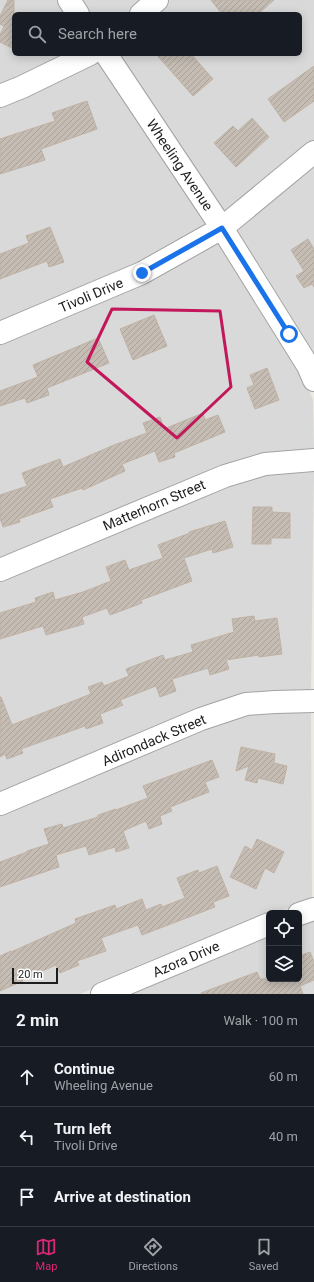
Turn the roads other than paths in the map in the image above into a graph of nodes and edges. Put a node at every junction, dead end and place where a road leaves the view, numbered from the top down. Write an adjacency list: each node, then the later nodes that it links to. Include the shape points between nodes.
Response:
1 (69, 0): 3 (street)
2 (157, 0): 4 (street)
3 (77, 12)
4 (143, 12)
5 (86, 56): 7 (street)
6 (107, 56): 9 (street, Wheeling Avenue)
7 (0, 96)
8 (314, 152): 9 (street, Tivoli Drive)
9 (222, 228): 10 (street, Tivoli Drive, via 142,273); 11 (street, Wheeling Avenue, via 308,366)
10 (0, 333)
11 (314, 380)
12 (314, 460): 13 (street, Matterhorn Street, via 265,464 225,476)
13 (0, 570)
14 (314, 702): 15 (street, Adirondack Street, via 246,704 201,719)
15 (0, 804)
16 (314, 909): 17 (street)
17 (302, 913)
18 (266, 925): 19 (street, Azora Drive)
19 (102, 994)

